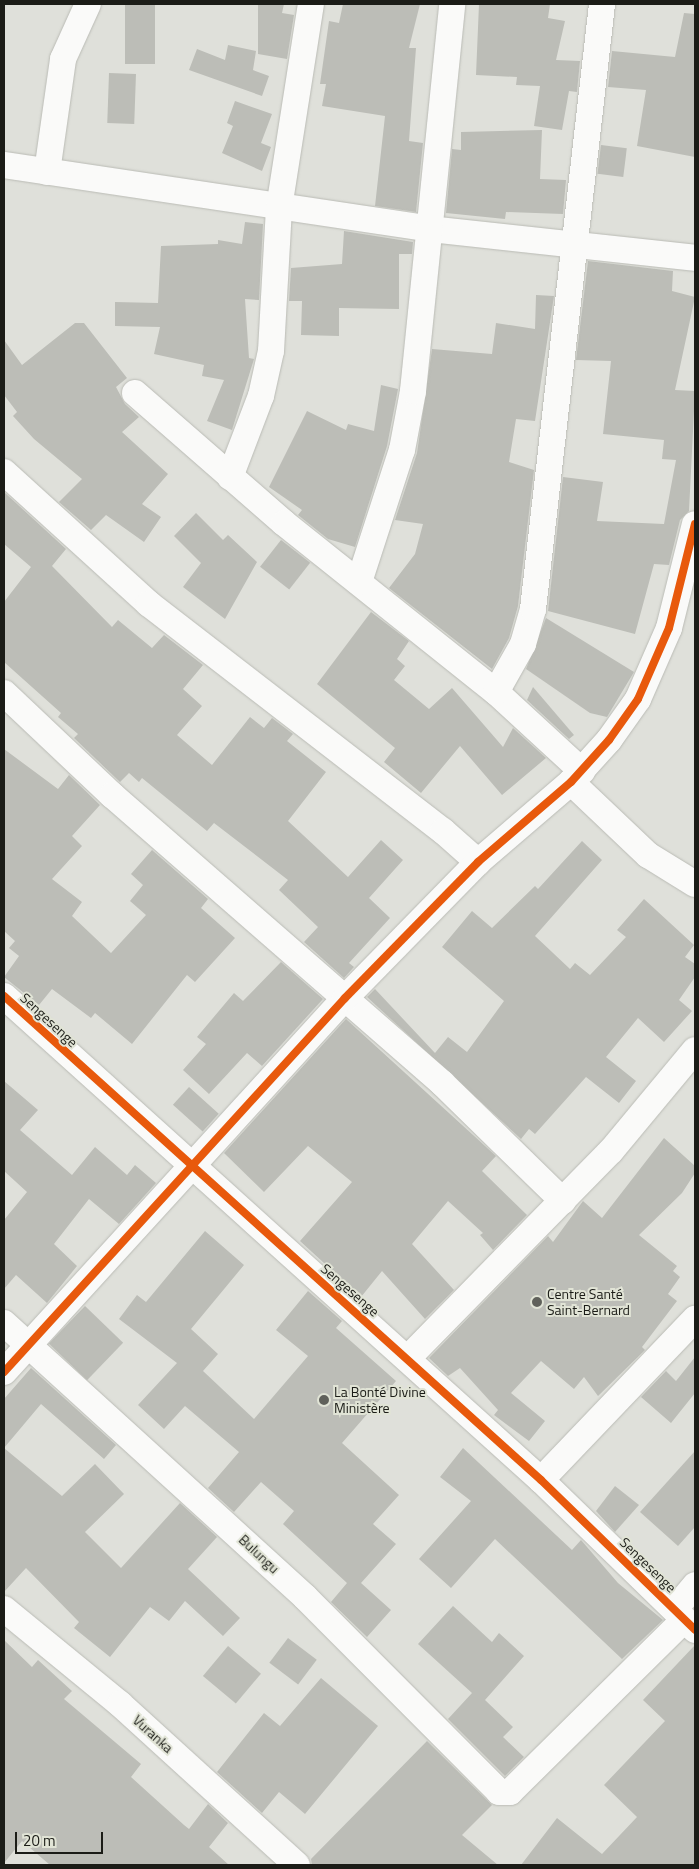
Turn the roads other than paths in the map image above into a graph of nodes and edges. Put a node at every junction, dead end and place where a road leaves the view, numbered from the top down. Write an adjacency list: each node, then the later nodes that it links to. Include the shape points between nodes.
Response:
1 (88, 4): 6 (street, via 63,59)
2 (311, 4): 7 (street)
3 (452, 4): 8 (street, via 438,107)
4 (602, 4): 9 (street)
5 (4, 165): 6 (street)
6 (47, 172): 7 (street)
7 (279, 208): 8 (street); 13 (street, via 271,351 261,396)
8 (430, 229): 9 (street); 15 (street, via 402,450)
9 (574, 244): 10 (street); 16 (street, via 533,609 523,644)
10 (695, 258)
11 (135, 393): 13 (street)
12 (4, 472): 19 (street, via 156,610 443,831)
13 (230, 477): 15 (street)
14 (695, 524): 18 (street, via 669,628 638,699)
15 (359, 582): 16 (street)
16 (496, 692): 18 (street)
17 (4, 694): 22 (street, via 112,795)
18 (577, 776): 19 (street); 20 (street, via 648,854)
19 (478, 862): 22 (street)
20 (695, 884)
21 (4, 996): 24 (street, Sengesenge)
22 (345, 998): 24 (street); 25 (street, via 510,1146)
23 (695, 1050): 25 (street)
24 (190, 1167): 28 (street); 29 (street, Sengesenge)
25 (563, 1201): 29 (street)
26 (695, 1319): 31 (street)
27 (4, 1323): 28 (street, Bulungu)
28 (27, 1345): 30 (street); 34 (street, Bulungu, via 305,1596 504,1794)
29 (408, 1358): 31 (street, Sengesenge)
30 (4, 1372)
31 (541, 1480): 34 (street, Sengesenge)
32 (695, 1586): 34 (street)
33 (4, 1609): 35 (street, Vuranka, via 120,1704)
34 (685, 1620)
35 (296, 1865)

